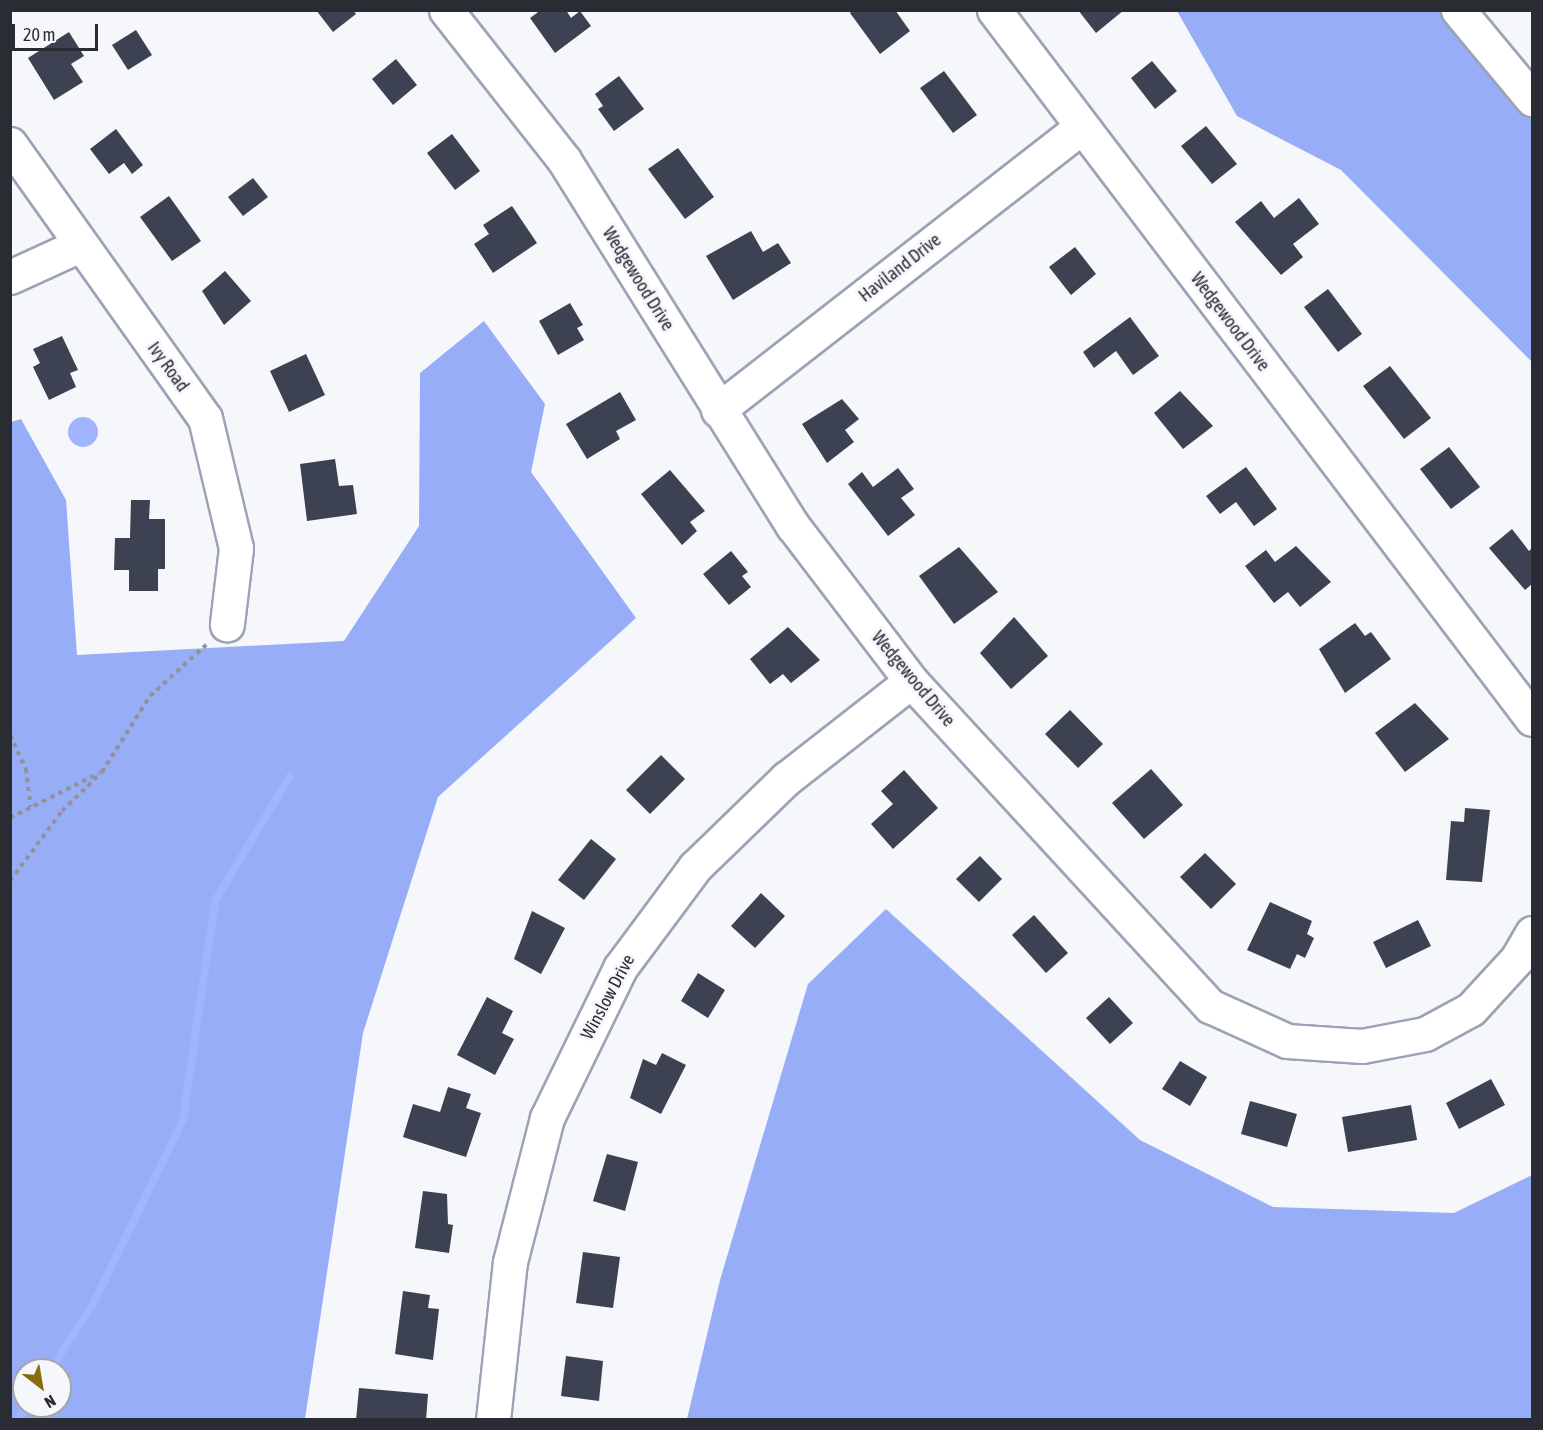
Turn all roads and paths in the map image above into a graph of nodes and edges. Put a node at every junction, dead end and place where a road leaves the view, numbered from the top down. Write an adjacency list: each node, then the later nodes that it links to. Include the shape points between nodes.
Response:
1 (446, 10): 9 (street, Wedgewood Drive, via 564,160)
2 (994, 10): 5 (street, Wedgewood Drive)
3 (1458, 10): 4 (street)
4 (1533, 99)
5 (1081, 127): 9 (street, Haviland Drive); 12 (street, Wedgewood Drive)
6 (10, 144): 7 (street, Ivy Road)
7 (80, 246): 8 (street); 10 (street, Ivy Road, via 205,418 236,548)
8 (10, 277)
9 (718, 410): 11 (street, Wedgewood Drive, via 794,526)
10 (227, 624): 14 (path, via 150,696)
11 (911, 681): 18 (street, Wedgewood Drive, via 1209,1006 1287,1041 1362,1046 1425,1034 1471,1009 1517,959); 19 (street, Winslow Drive, via 787,778 695,867 620,968 547,1118 510,1262)
12 (1533, 719)
13 (10, 735): 15 (path, via 26,769)
14 (102, 772): 15 (path); 17 (path, via 62,811)
15 (31, 807): 16 (path)
16 (10, 818)
17 (10, 881)
18 (1533, 933)
19 (493, 1419)

